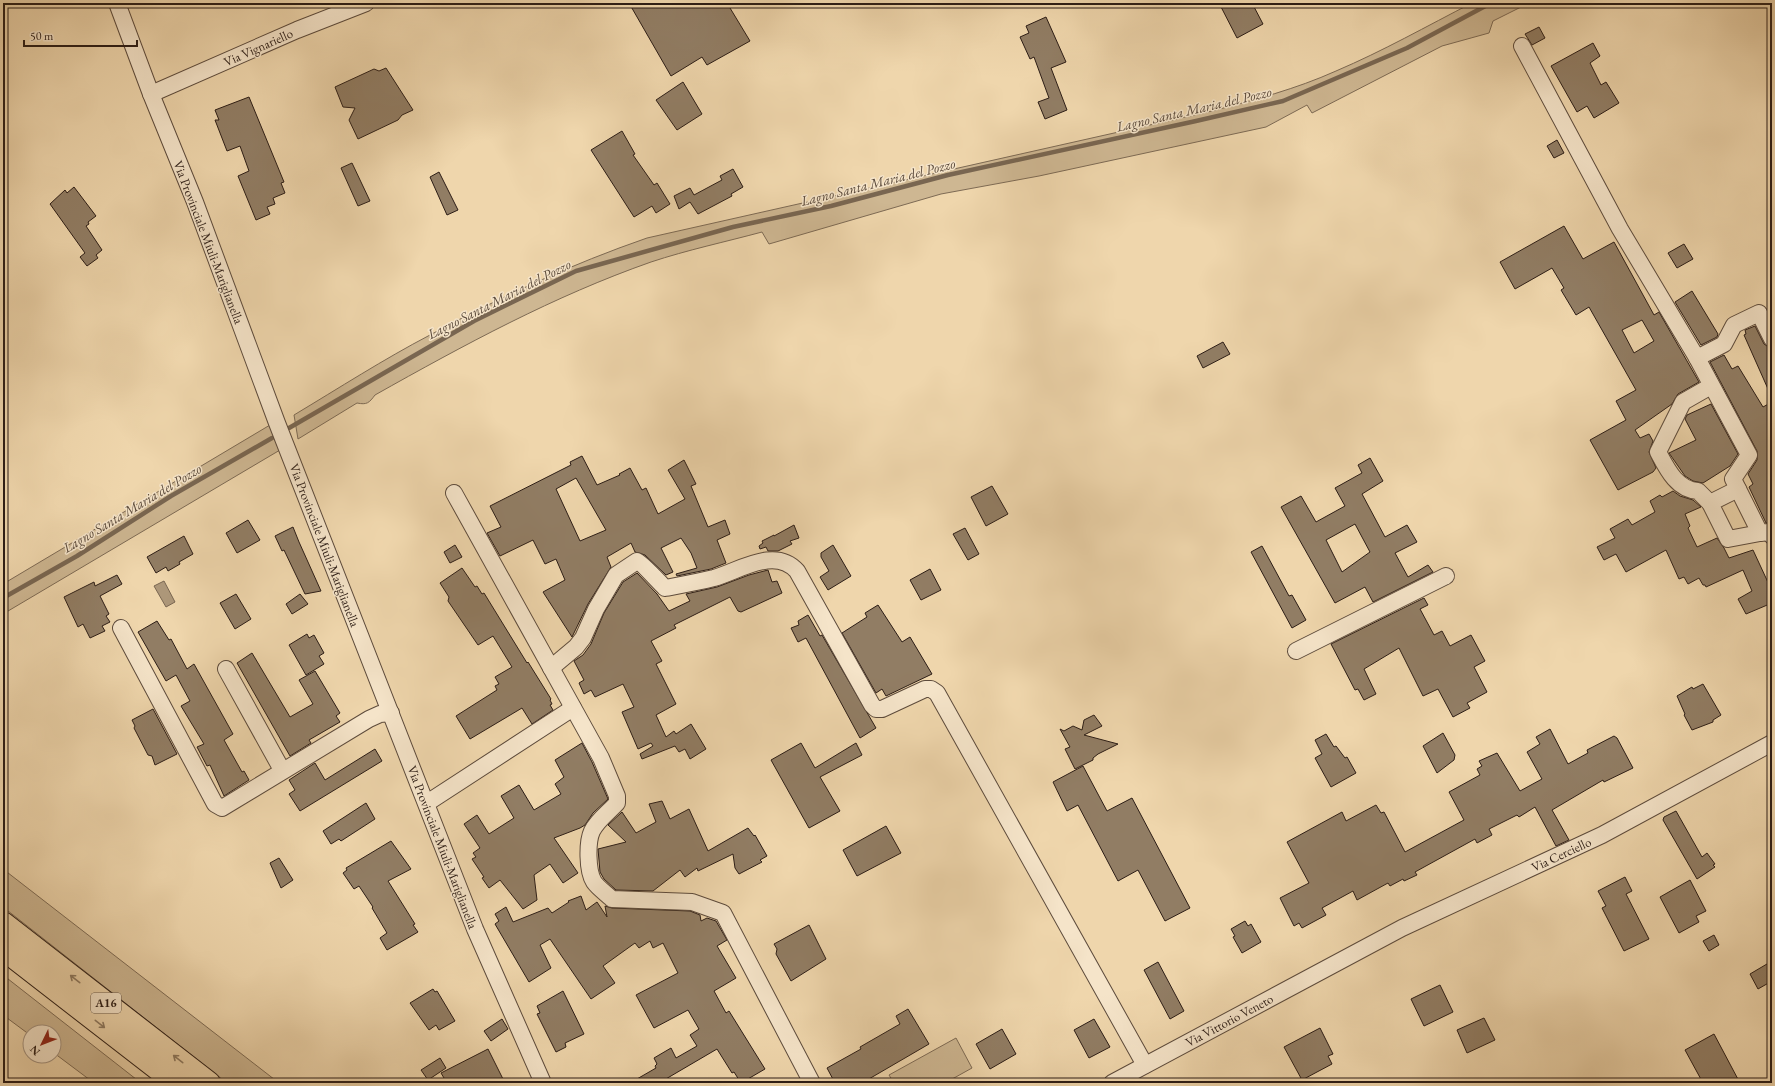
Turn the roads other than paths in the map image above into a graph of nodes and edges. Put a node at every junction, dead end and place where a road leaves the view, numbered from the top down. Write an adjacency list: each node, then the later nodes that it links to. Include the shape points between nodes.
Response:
1 (117, 3): 4 (street, Via Provinciale Miuli-Mariglianella)
2 (366, 3): 4 (street, Via Vignariello, via 297,30)
3 (1522, 46): 6 (street, via 1620,229)
4 (151, 94): 18 (street, Via Provinciale Miuli-Mariglianella)
5 (1772, 339): 6 (street, via 1759,313 1734,326 1724,344)
6 (1696, 358): 7 (street)
7 (1711, 386): 8 (street, via 1749,455 1733,480); 10 (street, via 1683,402 1658,452 1679,484 1690,491 1698,491)
8 (1738, 489): 10 (street); 11 (street)
9 (454, 492): 15 (street)
10 (1710, 503): 11 (street, via 1728,539)
11 (1766, 534)
12 (1446, 576): 14 (street)
13 (121, 628): 20 (street, via 215,804 222,808)
14 (1296, 651)
15 (551, 668): 17 (street); 25 (street, via 583,638 616,575 637,561 665,588 714,578 766,560 791,564 872,706 882,709 925,689 937,693)
16 (226, 669): 20 (street)
17 (573, 708): 21 (street); 29 (street, via 601,758 617,796 617,803 592,831 588,845 588,858 594,882 612,899 692,902 723,913)
18 (391, 713): 20 (street, via 369,719); 21 (street, Via Provinciale Miuli-Mariglianella)
19 (1772, 743): 24 (street, Via Cerciello, via 1602,835 1450,905)
20 (282, 770)
21 (427, 803): 28 (street, Via Provinciale Miuli-Mariglianella, via 475,929)
22 (3, 923): 27 (highway, A16, one-way to 22)
23 (3, 949): 26 (highway, A16, one-way to 26)
24 (1346, 958): 25 (street, Via Vittorio Veneto)
25 (1145, 1065): 30 (street, Via Vittorio Veneto)
26 (176, 1083)
27 (209, 1083)
28 (543, 1083)
29 (812, 1083)
30 (1112, 1083)

